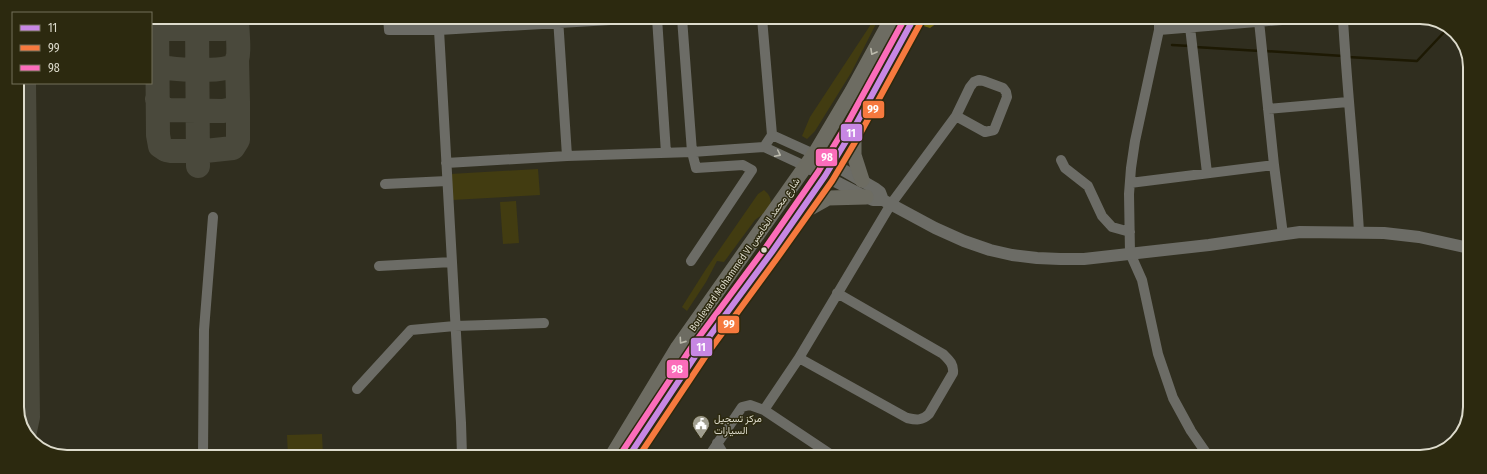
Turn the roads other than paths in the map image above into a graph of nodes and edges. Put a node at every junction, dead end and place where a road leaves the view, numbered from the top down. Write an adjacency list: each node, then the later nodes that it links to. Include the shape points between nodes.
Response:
1 (389, 24): 14 (street, via 389,30)
2 (510, 24): 14 (street)
3 (558, 24): 24 (street)
4 (657, 24): 22 (street)
5 (682, 24): 23 (street)
6 (763, 24): 20 (street)
7 (889, 24): 25 (main road, Boulevard Mohammed VI شارع محمد الخامس, one-way to 25)
8 (911, 24): 19 (main road, Boulevard Mohammed VI شارع محمد الخامس)
9 (1159, 24): 15 (street)
10 (1224, 24): 13 (street)
11 (1259, 24): 17 (street)
12 (1343, 24): 16 (street)
13 (1190, 27): 15 (street); 30 (street)
14 (439, 30): 27 (street)
15 (1159, 30): 33 (street, via 1135,141)
16 (1348, 102): 17 (street); 40 (street)
17 (1268, 109): 28 (street)
18 (956, 116): 18 (street, via 974,82 984,81 1003,88 1006,92 1007,97 994,130 990,132 985,132); 36 (street)
19 (854, 128): 29 (main road, Boulevard Mohammed VI شارع محمد الخامس); 31 (main road, via 854,155)
20 (772, 135): 21 (street); 25 (street)
21 (764, 147): 23 (street); 25 (street, one-way to 25)
22 (666, 152): 23 (street); 24 (street)
23 (692, 152): 44 (street, via 696,168 744,165 752,170)
24 (567, 156): 27 (street)
25 (810, 160): 29 (street); 56 (main road, Boulevard Mohammed VI شارع محمد الخامس, one-way to 56, via 678,347)
26 (1061, 160): 39 (street, via 1065,168 1088,186 1102,216 1112,226)
27 (446, 163): 32 (street)
28 (1274, 165): 30 (street); 41 (street)
29 (829, 170): 31 (street); 35 (street); 38 (main road, Boulevard Mohammed VI شارع محمد الخامس)
30 (1207, 173): 33 (street)
31 (862, 180): 36 (street, via 880,192)
32 (447, 181): 34 (street); 45 (street)
33 (1130, 183): 39 (street)
34 (385, 184)
35 (866, 197): 36 (street); 38 (main road, via 828,198)
36 (887, 202): 43 (street, via 964,241 1012,255 1060,260); 47 (street)
37 (213, 216): 54 (street, via 204,330)
38 (797, 216): 57 (main road, Boulevard Mohammed VI شارع محمد الخامس, via 700,349)
39 (1130, 232): 43 (street)
40 (1359, 232): 41 (street, via 1300,232); 42 (street, via 1419,236)
41 (1283, 235): 43 (street)
42 (1463, 247)
43 (1130, 253): 61 (street, via 1142,280 1158,354 1173,398)
44 (691, 261)
45 (452, 262): 46 (street); 49 (street)
46 (379, 266)
47 (837, 293): 50 (street); 50 (street, via 943,354 951,362 953,373 929,414 916,420 907,418)
48 (544, 323): 49 (street)
49 (456, 326): 51 (street, via 411,330); 55 (street)
50 (799, 358): 52 (street)
51 (357, 389)
52 (764, 410): 53 (street, via 750,405 742,407); 60 (street)
53 (717, 443): 58 (street); 59 (street)
54 (202, 450)
55 (462, 450)
56 (616, 450)
57 (633, 450)
58 (713, 450)
59 (721, 450)
60 (824, 450)
61 (1204, 450)

